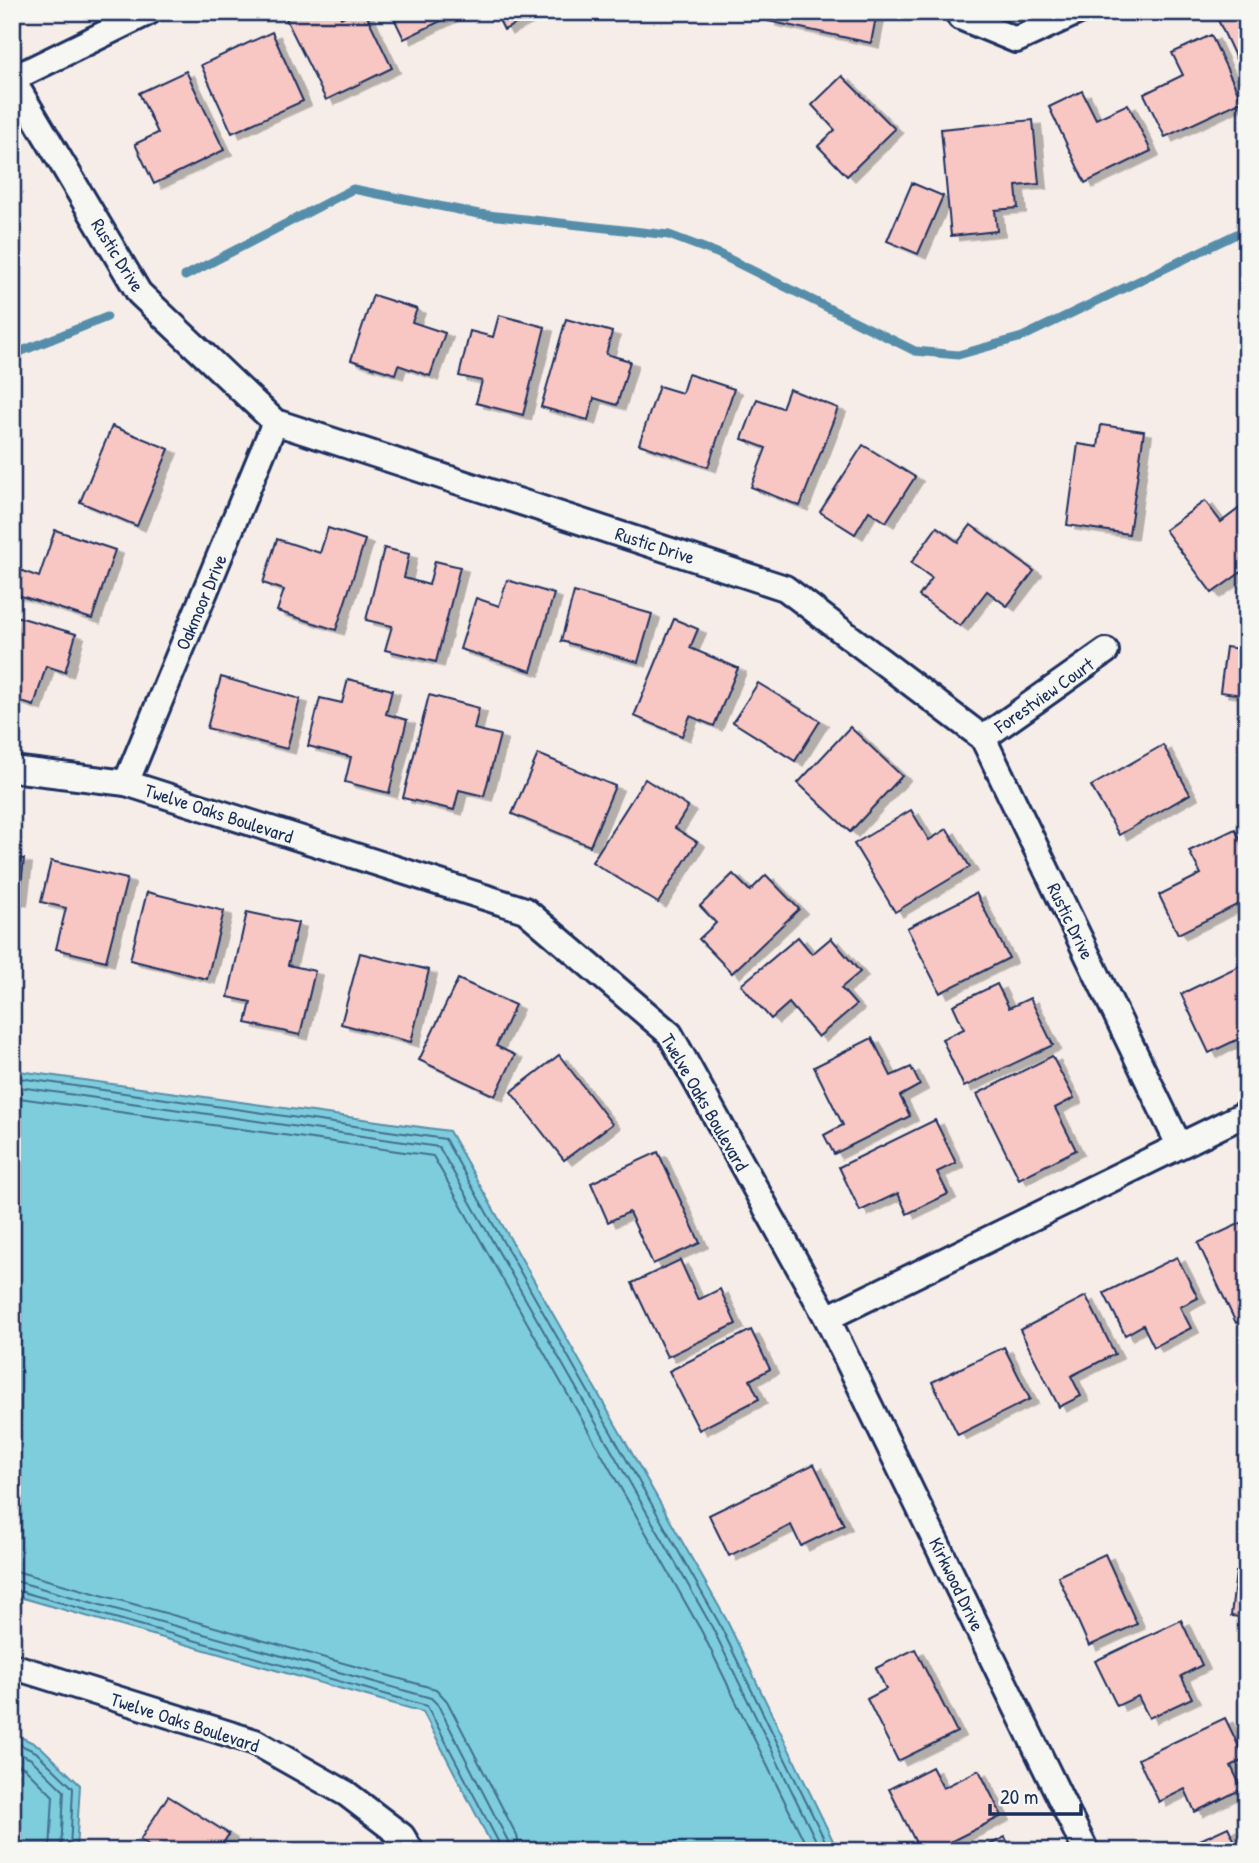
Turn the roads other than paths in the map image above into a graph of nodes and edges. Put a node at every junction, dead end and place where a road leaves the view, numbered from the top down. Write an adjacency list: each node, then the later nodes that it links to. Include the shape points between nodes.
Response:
1 (149, 12): 4 (street)
2 (1077, 12): 3 (street, via 1016,40)
3 (960, 17)
4 (12, 79): 5 (street, Rustic Drive, via 139,293)
5 (275, 422): 7 (street, Rustic Drive, via 785,588); 9 (street, Oakmoor Drive)
6 (1106, 651): 7 (street, Forestview Court)
7 (983, 738): 11 (street, Rustic Drive)
8 (12, 769): 9 (street, Twelve Oaks Boulevard)
9 (125, 783): 12 (street, Twelve Oaks Boulevard, via 525,910 670,1034)
10 (1247, 1114): 11 (street)
11 (1179, 1145): 12 (street)
12 (827, 1318): 15 (street, Kirkwood Drive)
13 (12, 1666): 14 (street, Twelve Oaks Boulevard, via 255,1742 347,1794)
14 (400, 1846)
15 (1086, 1851)

